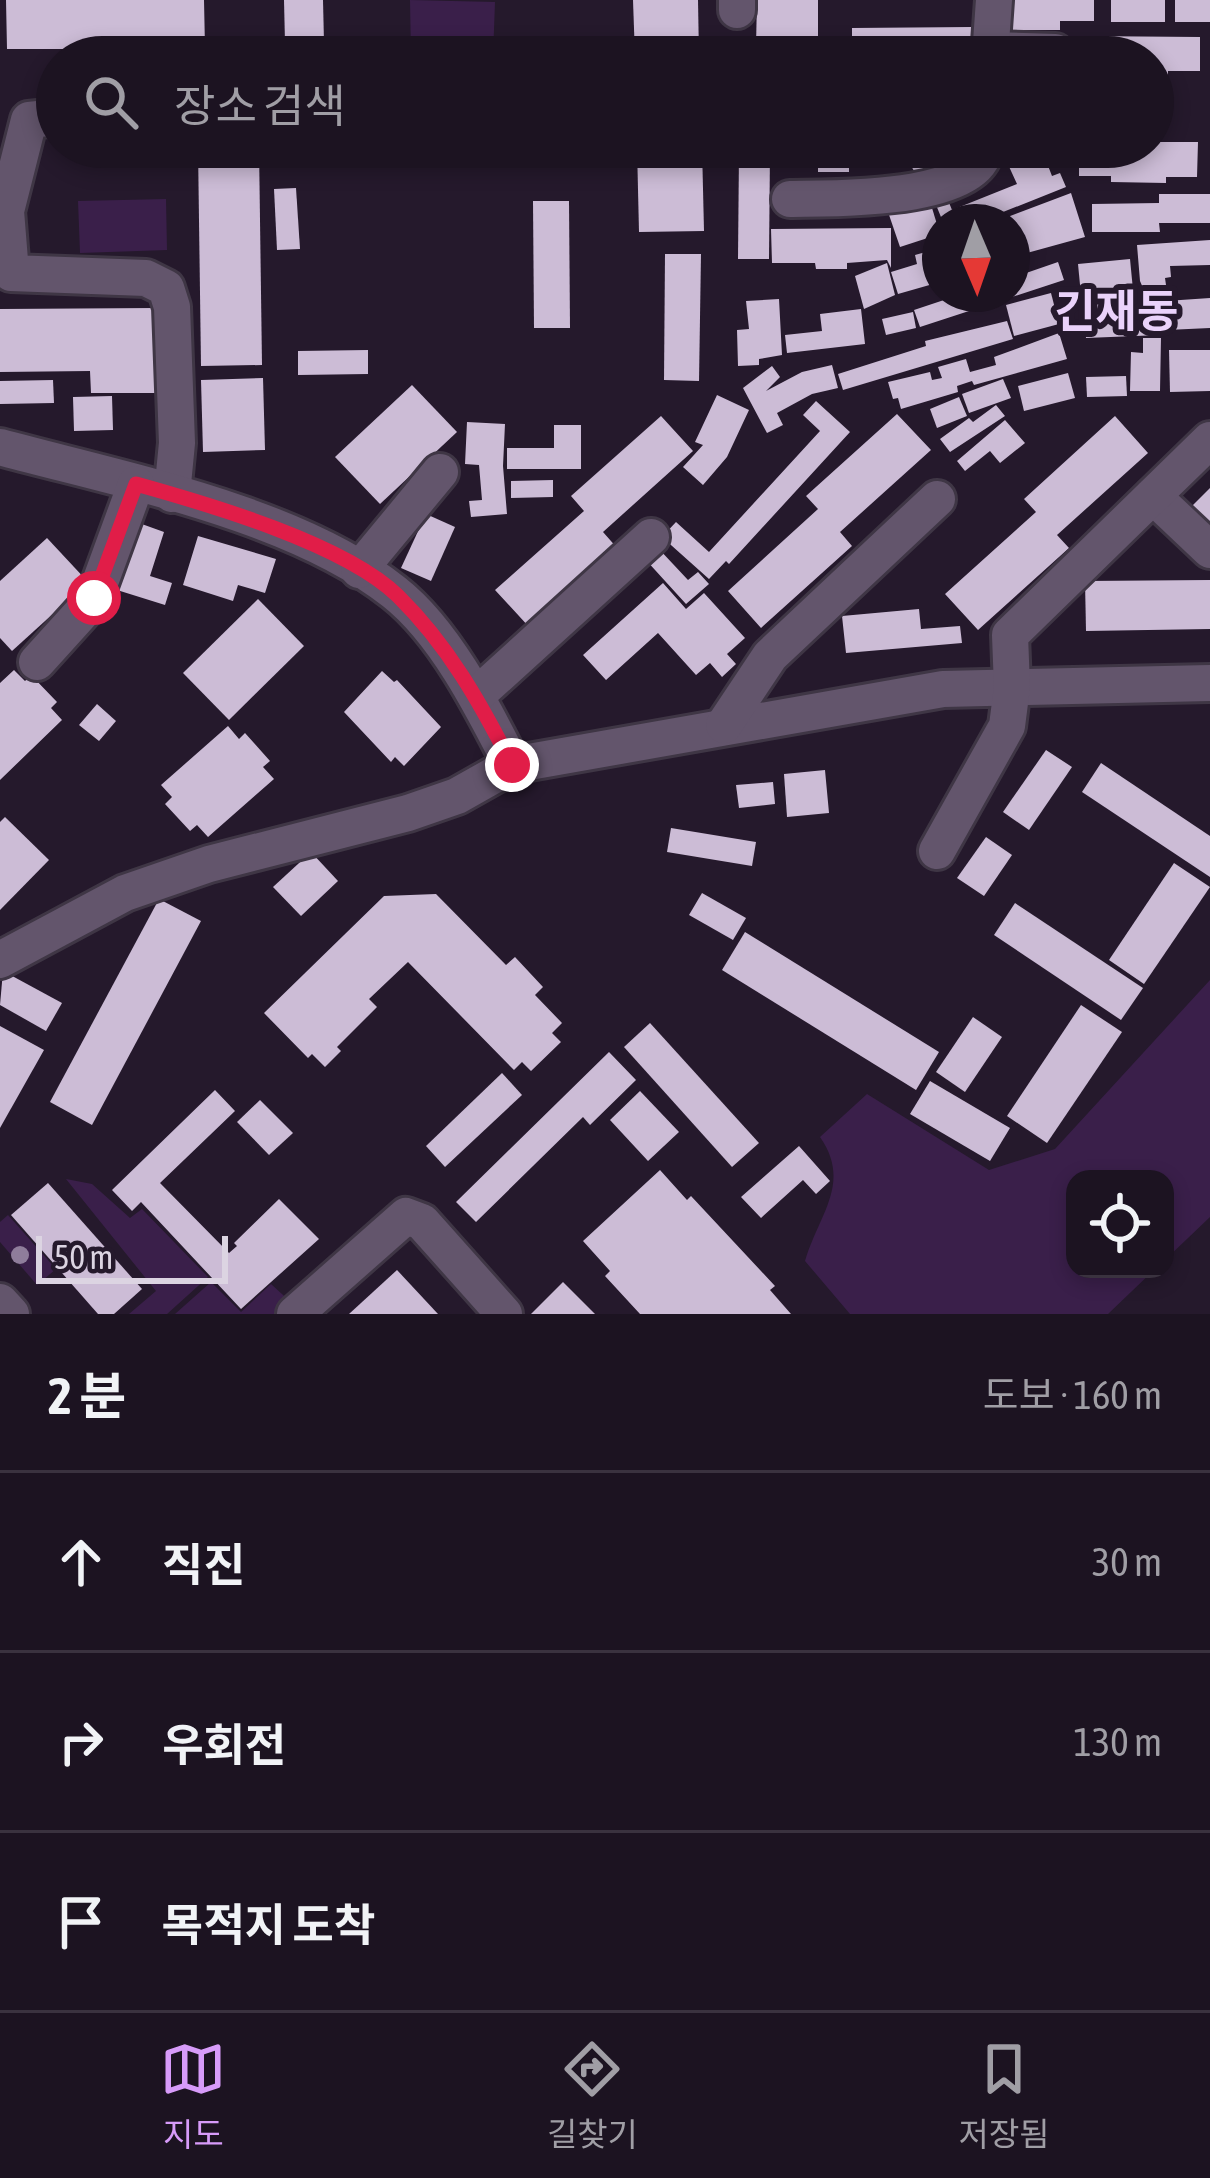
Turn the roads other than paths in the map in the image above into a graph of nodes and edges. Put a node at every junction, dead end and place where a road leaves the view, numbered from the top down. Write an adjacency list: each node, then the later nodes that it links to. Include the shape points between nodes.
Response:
1 (994, 0): 2 (street)
2 (992, 36)
3 (36, 119): 6 (street, via 29,120)
4 (976, 168): 5 (street, via 946,184 879,197)
5 (790, 199)
6 (3, 211): 11 (street, via 11,272 146,278 166,288 177,443)
7 (1210, 440): 12 (street)
8 (0, 447): 10 (street)
9 (440, 472): 16 (street)
10 (136, 484): 11 (street); 17 (street, via 94,598)
11 (172, 494): 16 (street, via 289,534)
12 (1153, 496): 15 (street); 19 (street, via 1010,635)
13 (937, 500): 21 (street, via 770,656)
14 (651, 537): 20 (street)
15 (1210, 550)
16 (359, 570): 20 (street, via 396,594)
17 (37, 662)
18 (1210, 683): 19 (street)
19 (1012, 687): 21 (street, via 943,689); 23 (street, via 1007,726)
20 (477, 695): 22 (street)
21 (724, 725): 22 (street)
22 (512, 765): 24 (street, via 408,813 125,892)
23 (937, 851)
24 (0, 960)
25 (0, 1302): 26 (street)
26 (11, 1314)
27 (295, 1314): 28 (street, via 406,1216 422,1222)
28 (505, 1314)

